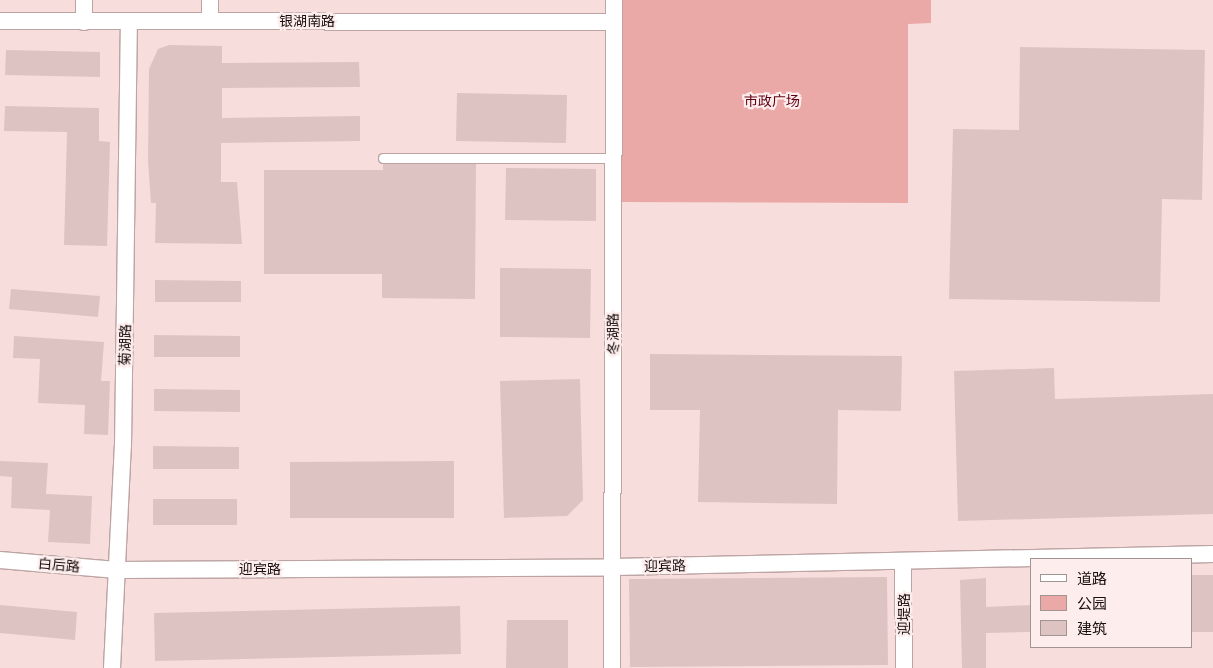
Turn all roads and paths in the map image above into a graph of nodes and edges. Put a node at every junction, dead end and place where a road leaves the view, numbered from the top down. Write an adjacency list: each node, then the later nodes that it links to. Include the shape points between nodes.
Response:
1 (84, 0): 6 (street)
2 (210, 0): 5 (street)
3 (614, 0): 8 (street, 冬湖路)
4 (0, 21): 6 (street, 银湖南路)
5 (210, 21): 7 (street, 银湖南路); 8 (street, 银湖南路)
6 (84, 22): 7 (street, 银湖南路)
7 (129, 22): 17 (street, 菊湖路)
8 (614, 22): 10 (street, 冬湖路)
9 (382, 158): 10 (lane)
10 (613, 158): 16 (street, 冬湖路)
11 (1213, 554): 13 (street, 迎宾路)
12 (1030, 558): 15 (street, 迎宾路)
13 (1036, 558)
14 (0, 560): 17 (street, 白后路)
15 (904, 561): 16 (street, 迎宾路); 20 (street, 迎堤路)
16 (614, 567): 17 (street, 迎宾路); 19 (street, 冬湖路)
17 (117, 570): 18 (street, 菊湖路)
18 (112, 668)
19 (612, 668)
20 (904, 668)

